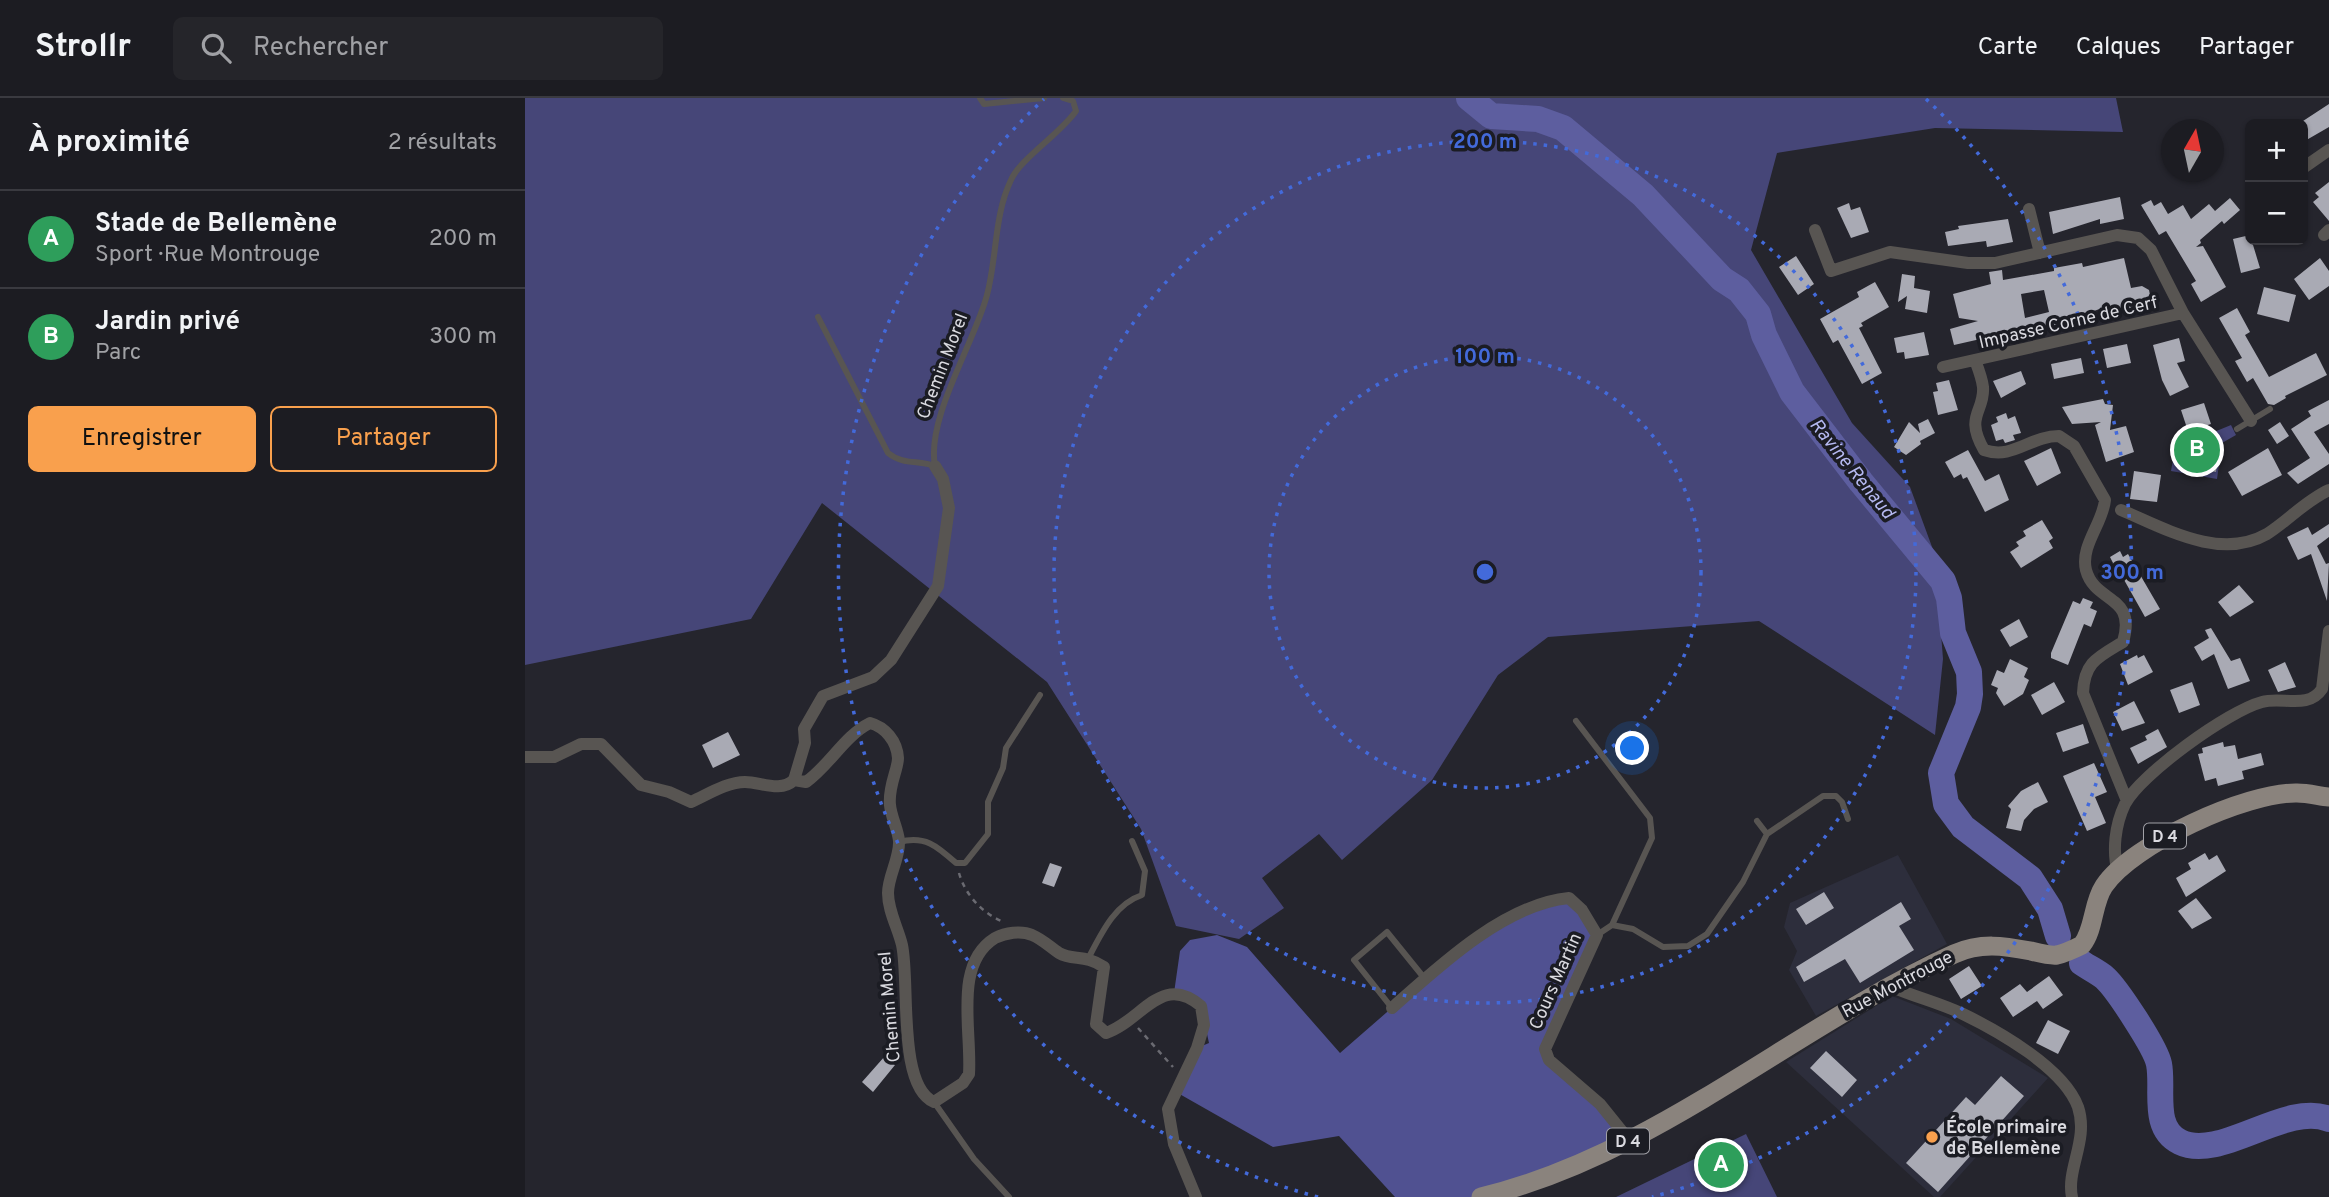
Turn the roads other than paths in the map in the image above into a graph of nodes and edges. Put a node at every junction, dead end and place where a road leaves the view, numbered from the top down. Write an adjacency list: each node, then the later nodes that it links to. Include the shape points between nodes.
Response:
1 (980, 98): 2 (lane, via 984,104)
2 (1044, 98)
3 (1063, 98): 16 (lane, Chemin Morel, via 1073,101 1076,111 1012,177 1004,196 987,297 938,425 932,448)
4 (2329, 150): 5 (street)
5 (2308, 165)
6 (2029, 209): 8 (street)
7 (1815, 230): 8 (street, Impasse Corne de Cerf, via 1831,271 1890,252 1968,264)
8 (2040, 253): 9 (street, Impasse Corne de Cerf, via 2117,235 2138,238 2151,250)
9 (2183, 313): 11 (street, Impasse Corne de Cerf); 14 (street, Impasse Corne de Cerf)
10 (818, 317): 16 (lane, via 888,453 899,462)
11 (1975, 360): 12 (street); 25 (street, Impasse Corne de Cerf, via 1983,389 1975,414 1976,437 1984,450 1998,454 2015,451 2036,440 2059,436 2074,446 2105,500 2085,558 2086,570 2092,582 2125,613 2128,624 2123,642 2096,659 2083,674 2083,693)
12 (1943, 367)
13 (2270, 409): 14 (lane)
14 (2251, 421): 15 (lane)
15 (2237, 429)
16 (935, 466): 23 (street, Chemin Morel, via 949,508 938,586 891,660 873,677 823,696 804,729 805,743)
17 (2329, 489): 18 (street, via 2266,534 2230,545 2179,534)
18 (2121, 510)
19 (2329, 631): 25 (street, via 2318,696 2300,702 2264,701 2209,728)
20 (1039, 695): 29 (lane, via 1006,748 988,802 988,834 965,863 955,863 933,842)
21 (1576, 721): 32 (lane, via 1650,818 1652,838)
22 (525, 757): 23 (street, via 561,756 581,744 601,744 641,785 691,802 736,783 788,786)
23 (794, 780): 29 (street, Chemin Morel, via 806,782 824,769 864,726 881,726 890,735 898,758 890,781 890,806)
24 (2329, 797): 31 (main road, Rue Montrouge / D 4, via 2296,793 2216,814 2147,845)
25 (2127, 802): 31 (street, via 2118,821)
26 (1848, 819): 28 (lane, via 1836,796 1823,796)
27 (1756, 821): 28 (lane)
28 (1767, 834): 32 (lane, via 1743,882 1707,934 1688,946 1663,947 1633,929)
29 (899, 842): 38 (street, Chemin Morel, via 888,892 902,946 909,1048 915,1081 925,1098)
30 (1132, 842): 34 (lane, via 1145,871 1142,895 1127,900 1107,923)
31 (2118, 873): 36 (main road, Rue Montrouge / D 4, via 2105,883 2082,945 2055,956 2000,945 1967,948)
32 (1612, 925): 33 (lane)
33 (1597, 935): 35 (street, Cours Martin, via 1569,898 1547,900 1503,921); 39 (street, Cours Martin, via 1545,1049 1549,1060 1600,1104)
34 (1090, 957): 38 (street, via 1062,954 1030,933 999,936 984,946 968,977 969,1074); 42 (street, via 1104,967 1096,1024 1106,1033 1132,1020 1156,997 1174,993 1201,1006 1204,1025 1185,1079 1168,1109 1168,1124)
35 (1425, 979): 37 (street, Cours Martin); 37 (lane, via 1387,932 1355,960)
36 (1892, 987): 39 (main road, Rue Montrouge / D 4, via 1821,1024); 44 (street, via 1961,1013 2006,1037 2054,1073 2077,1107 2080,1123)
37 (1392, 1008)
38 (934, 1102): 41 (lane, via 974,1159)
39 (1629, 1140): 40 (main road, Rue Montrouge / D 4)
40 (1512, 1193): 43 (main road, Rue Montrouge / D 4)
41 (1009, 1197)
42 (1196, 1197)
43 (1481, 1197)
44 (2072, 1197)

